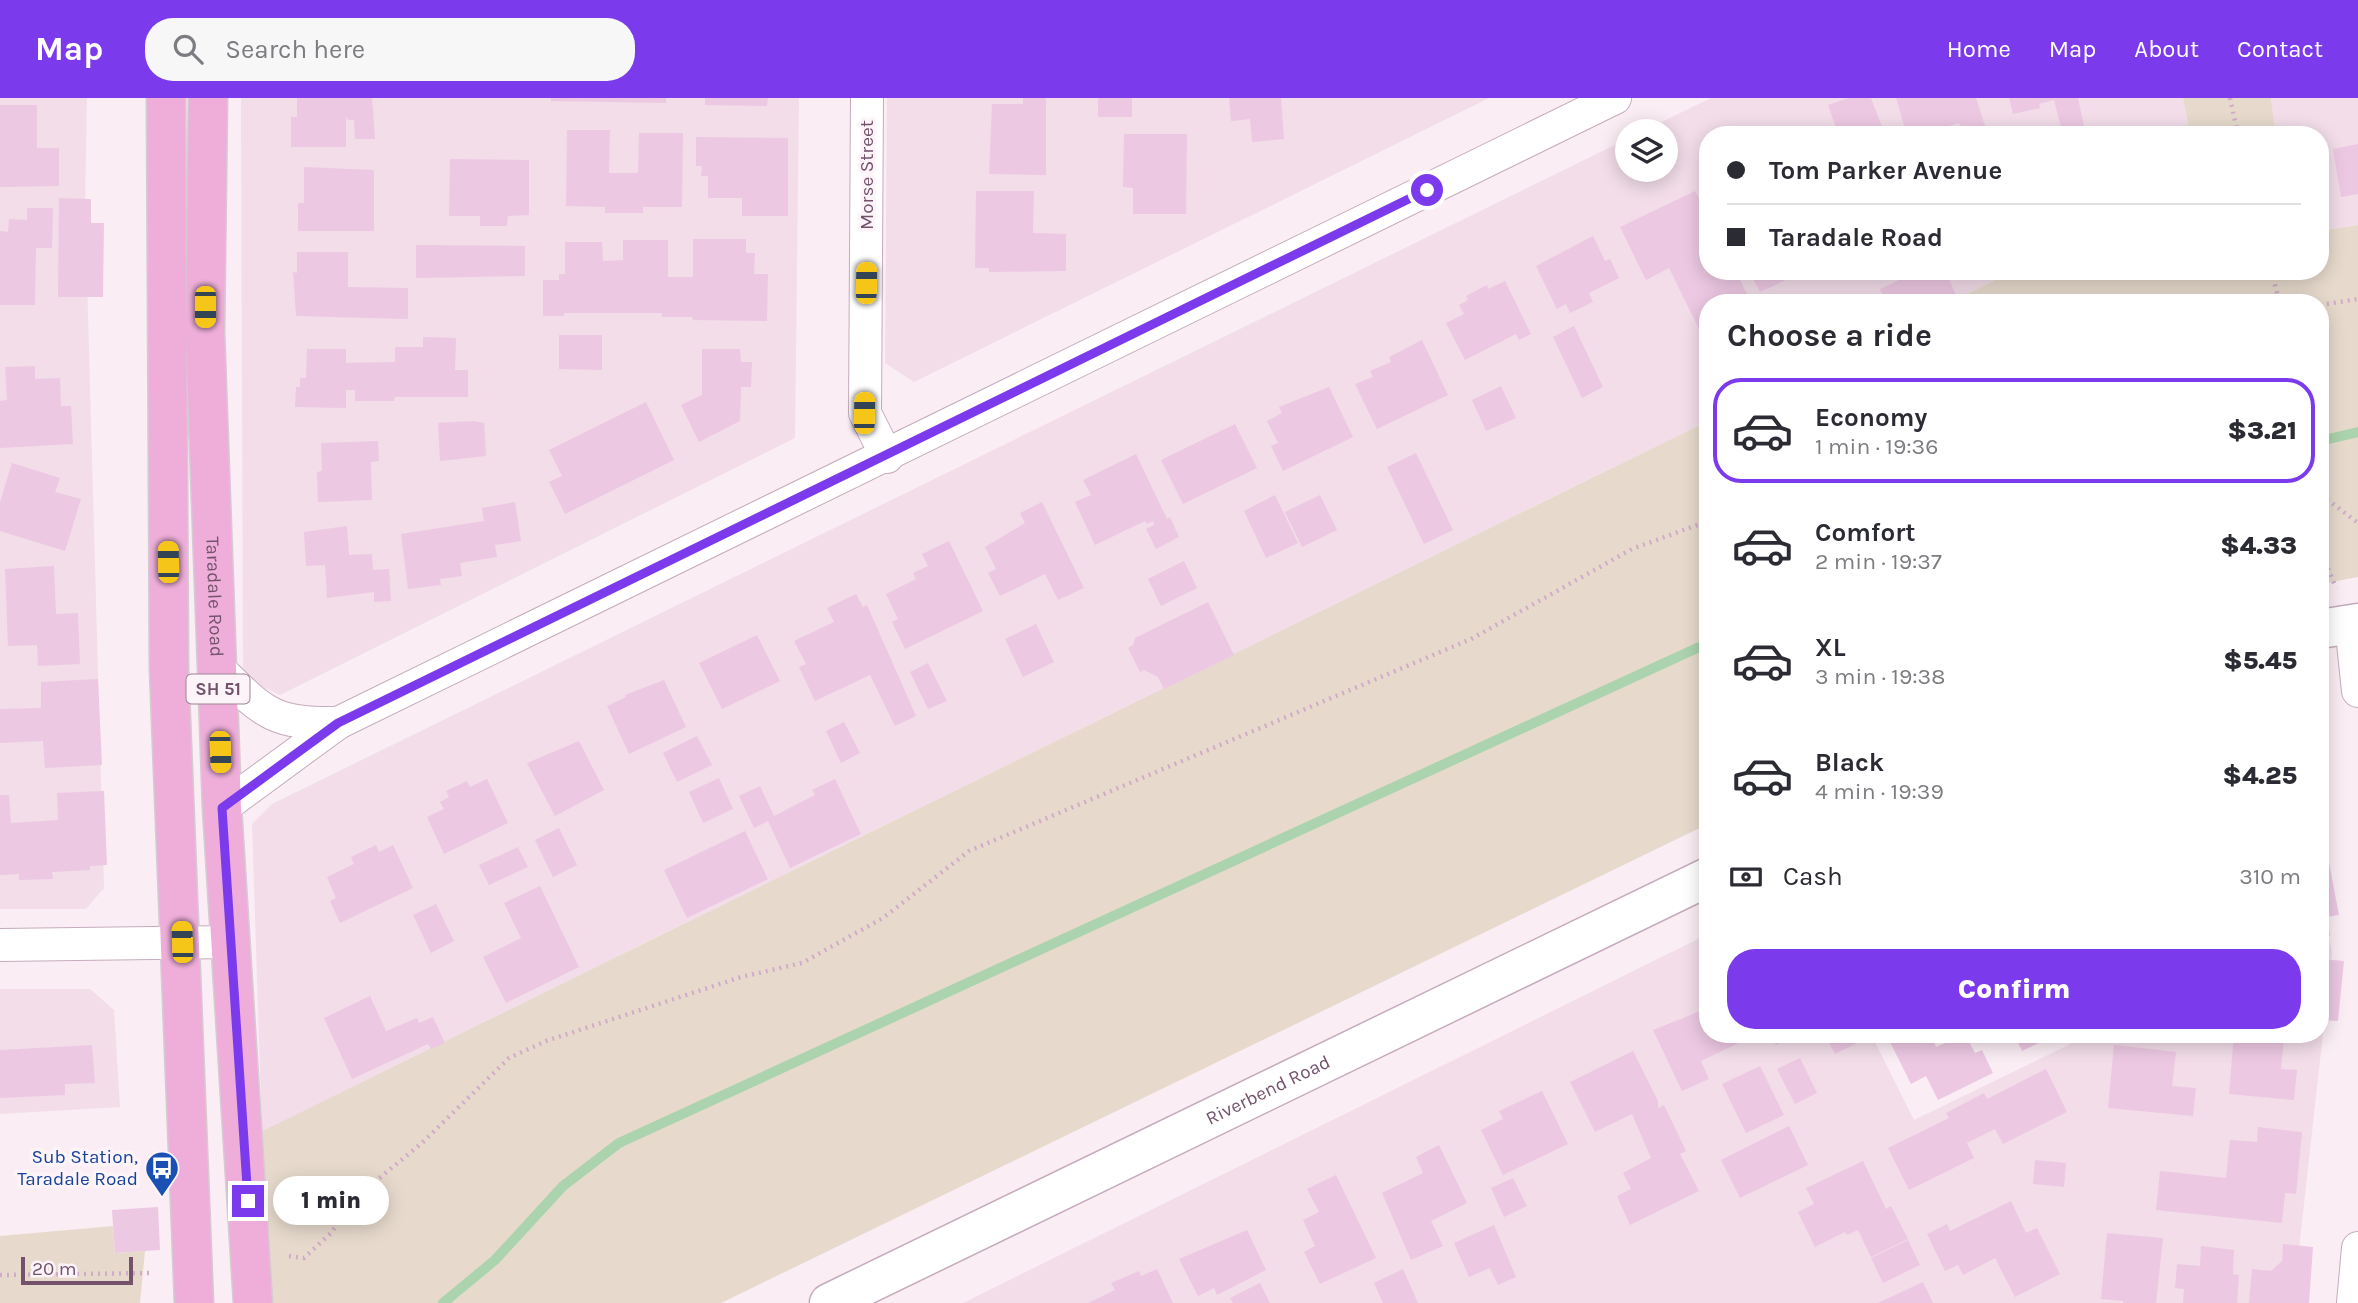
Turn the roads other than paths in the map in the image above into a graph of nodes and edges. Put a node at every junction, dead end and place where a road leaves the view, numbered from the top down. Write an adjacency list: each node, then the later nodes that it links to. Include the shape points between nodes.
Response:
1 (166, 98): 12 (highway, SH 51, via 169,669)
2 (208, 98): 7 (highway, Taradale Road / SH 51, via 205,332)
3 (867, 98): 5 (street, Morse Street, via 864,413)
4 (1615, 98): 5 (street)
5 (887, 457): 9 (street)
6 (2343, 625): 8 (street)
7 (218, 668): 9 (street, via 274,716 298,723); 10 (highway, Taradale Road / SH 51)
8 (2358, 691)
9 (338, 723): 10 (street)
10 (222, 808): 13 (highway, Taradale Road / SH 51)
11 (1699, 881): 18 (street, Riverbend Road)
12 (182, 942): 13 (street); 14 (street); 17 (highway, SH 51)
13 (231, 942): 16 (highway, Taradale Road / SH 51)
14 (0, 945)
15 (2358, 1248): 19 (street)
16 (252, 1279)
17 (194, 1288)
18 (829, 1303)
19 (2353, 1303)

